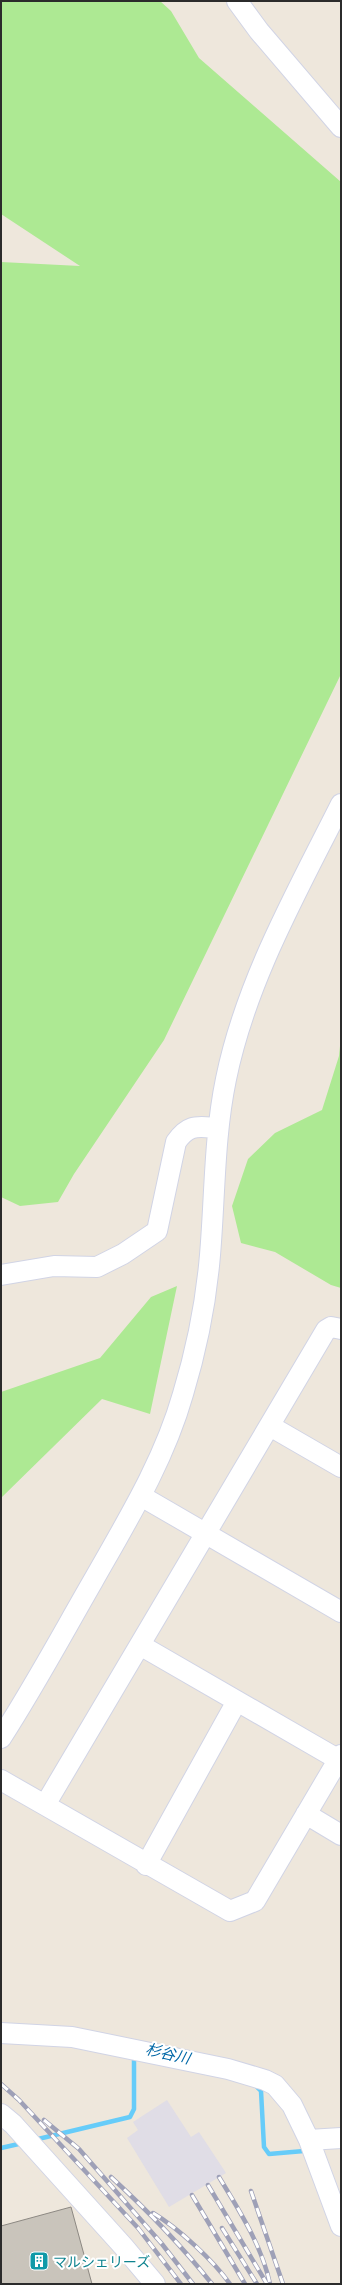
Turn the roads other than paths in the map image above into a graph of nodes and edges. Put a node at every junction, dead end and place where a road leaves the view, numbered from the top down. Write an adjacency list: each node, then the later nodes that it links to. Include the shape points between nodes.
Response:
1 (237, 1): 2 (street, via 259,32)
2 (341, 127)
3 (341, 804): 4 (street, via 271,946 248,1002 226,1078)
4 (218, 1128): 5 (street, via 189,1128 176,1142 157,1231 123,1254 97,1266 54,1266); 9 (street, via 204,1310 170,1433)
5 (1, 1275)
6 (341, 1329): 7 (street, via 331,1326 326,1330)
7 (270, 1426): 8 (street); 10 (street)
8 (341, 1466)
9 (141, 1496): 10 (street); 14 (street)
10 (206, 1533): 11 (street); 12 (street)
11 (341, 1612)
12 (140, 1645): 13 (street); 17 (street)
13 (237, 1701): 15 (street); 20 (street)
14 (1, 1738)
15 (340, 1758): 18 (street)
16 (1, 1780): 17 (street)
17 (45, 1805): 20 (street)
18 (306, 1814): 19 (street); 20 (street, via 255,1901 230,1911)
19 (341, 1835)
20 (146, 1865)
21 (1, 2033): 24 (street, via 72,2037 228,2069 265,2080 275,2085 287,2097)
22 (1, 2114): 26 (street, via 124,2246)
23 (341, 2138): 24 (street)
24 (309, 2140): 25 (street)
25 (341, 2226)
26 (154, 2284)

